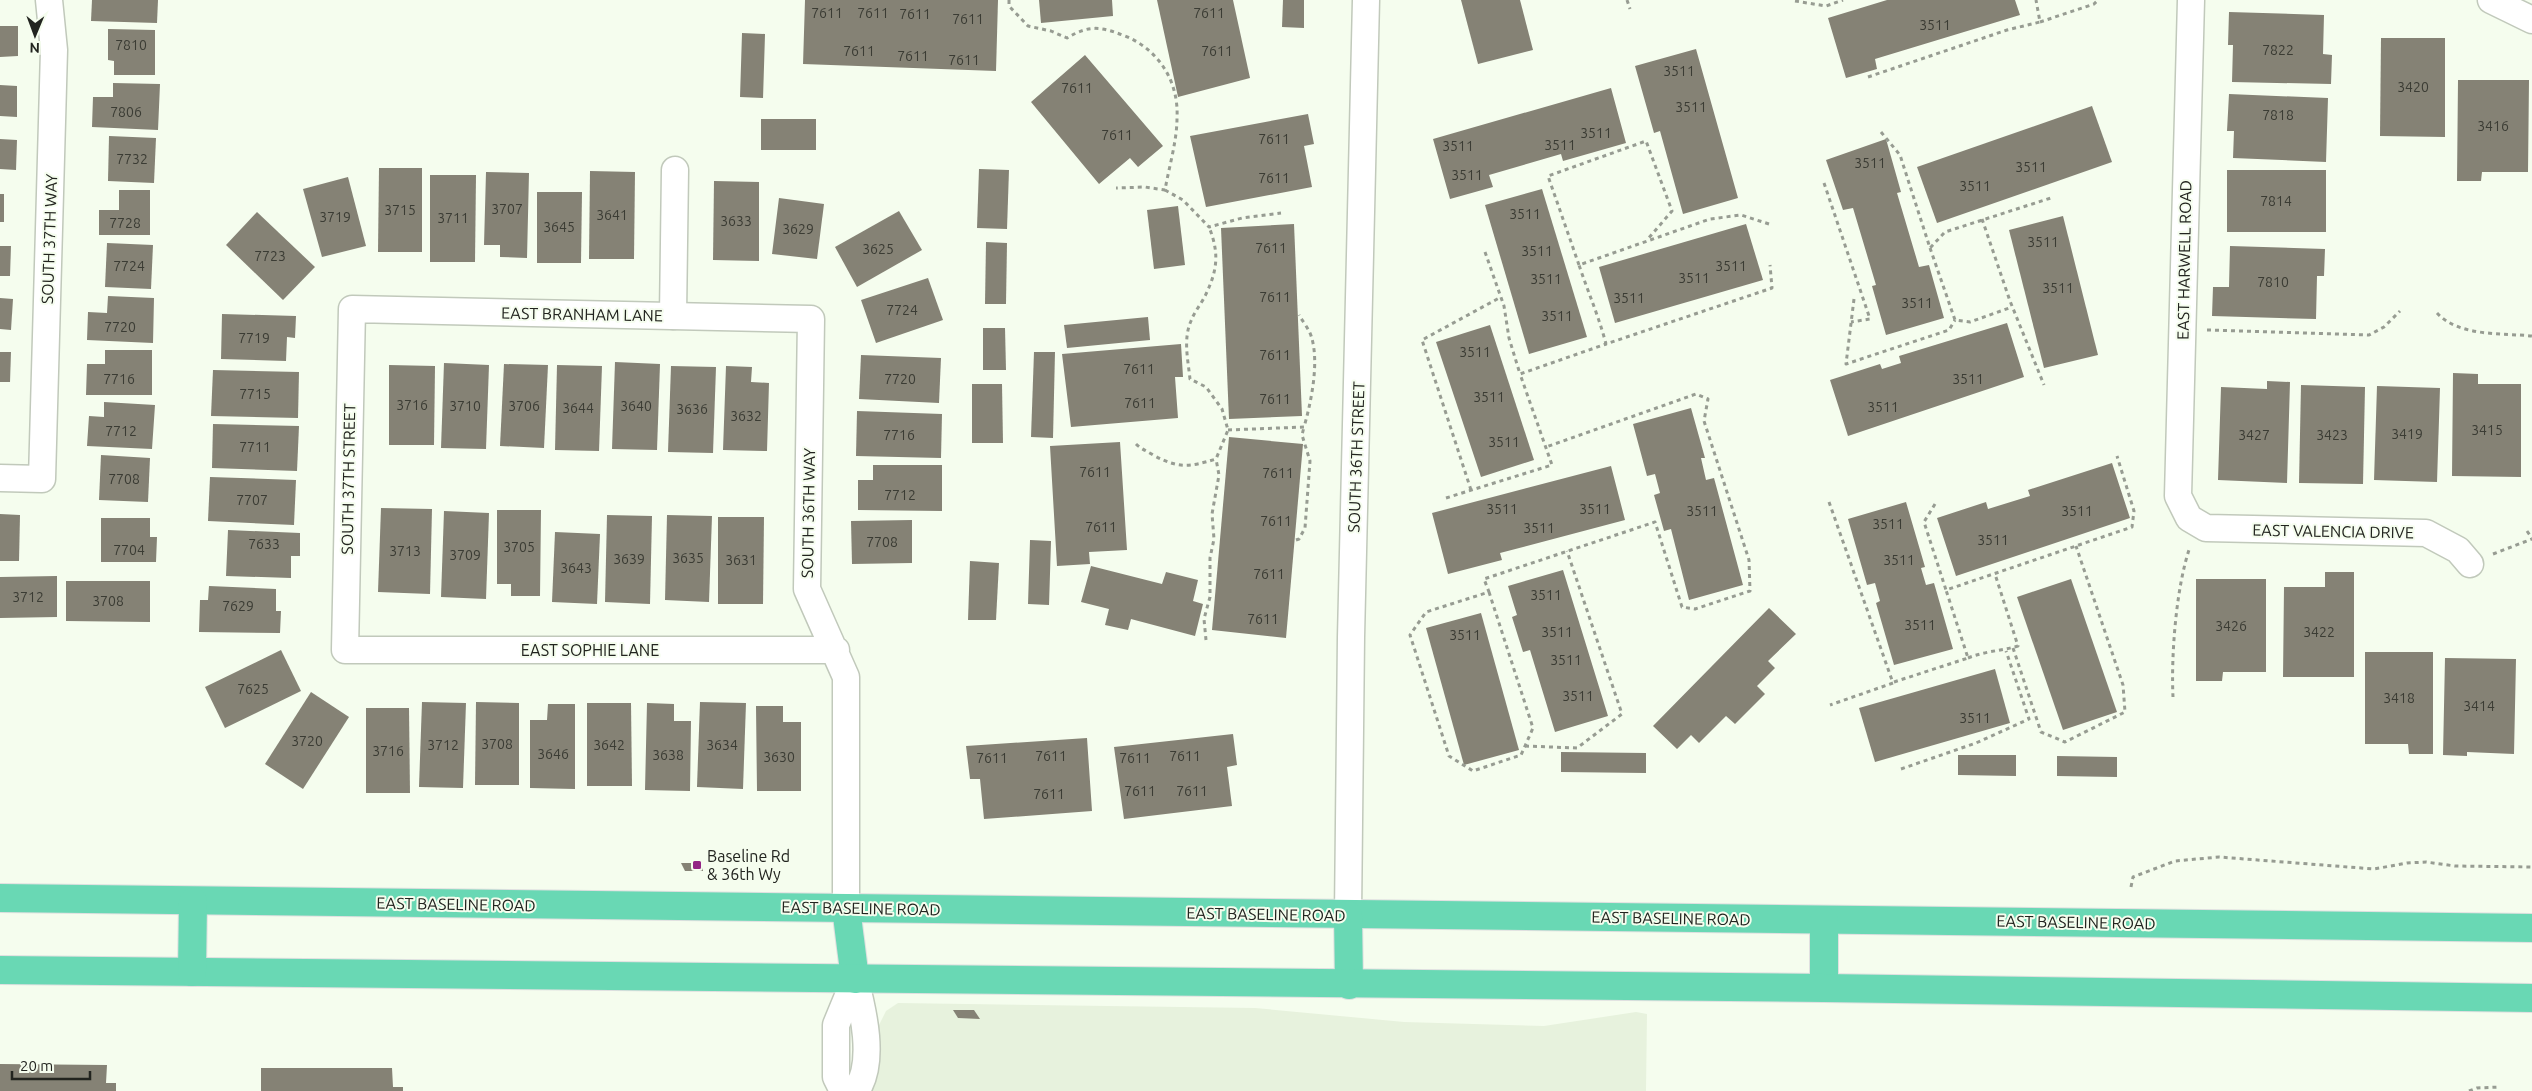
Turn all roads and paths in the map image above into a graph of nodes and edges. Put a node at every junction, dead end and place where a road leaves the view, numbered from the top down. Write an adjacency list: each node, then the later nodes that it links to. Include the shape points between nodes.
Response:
1 (50, 0): 52 (street, SOUTH 37TH WAY, via 54,50 42,479)
2 (1009, 0): 19 (path, via 1009,6 1028,26 1066,38 1084,28 1109,30 1141,42 1159,58 1172,84 1178,117)
3 (1366, 0): 84 (street, SOUTH 36TH STREET)
4 (1627, 0): 11 (path)
5 (1843, 0): 10 (path, via 1826,6)
6 (2036, 0): 13 (path)
7 (2098, 0): 13 (path)
8 (2191, 0): 57 (street, EAST HARWELL ROAD, via 2178,496)
9 (2491, 0): 12 (street)
10 (1795, 1)
11 (1630, 9)
12 (2532, 20)
13 (2040, 22): 14 (path)
14 (1868, 77)
15 (1881, 132): 26 (path, via 1900,156)
16 (675, 170): 37 (street)
17 (1824, 183): 40 (path, via 1870,319)
18 (1116, 188): 19 (path)
19 (1165, 190): 24 (path, via 1183,200)
20 (2054, 197): 22 (path)
21 (1281, 213): 24 (path, via 1242,218)
22 (1982, 219): 26 (path, via 1945,232); 32 (path)
23 (1769, 224): 25 (path, via 1741,215 1710,219)
24 (1209, 227): 47 (path, via 1216,246 1215,266 1206,294 1190,321 1186,340 1190,379 1206,386 1222,409)
25 (1647, 240): 28 (path); 28 (path, via 1672,211 1646,141 1548,176)
26 (1930, 248): 39 (path)
27 (1485, 252): 30 (path)
28 (1579, 265): 43 (path)
29 (1770, 265): 43 (path, via 1772,288)
30 (1501, 297): 44 (path); 53 (path, via 1422,340)
31 (1854, 299): 40 (path)
32 (2012, 307): 39 (path, via 1970,322); 45 (path)
33 (352, 309): 37 (street, EAST BRANHAM LANE); 70 (street, SOUTH 37TH STREET)
34 (2400, 310): 41 (path, via 2384,327 2369,334)
35 (2437, 313): 42 (path, via 2450,324 2464,328)
36 (1299, 314): 46 (path, via 1312,338 1314,358 1312,400)
37 (673, 316): 38 (street, EAST BRANHAM LANE)
38 (811, 319): 71 (street, SOUTH 36TH WAY, via 807,589)
39 (1955, 320): 40 (path, via 1949,330 1846,364)
40 (1851, 322)
41 (2207, 330)
42 (2532, 336)
43 (1606, 344): 44 (path)
44 (1520, 374): 49 (path)
45 (2044, 385)
46 (1304, 427): 47 (path); 60 (path, via 1302,435 1310,461 1305,528)
47 (1228, 430): 51 (path)
48 (1136, 444): 51 (path, via 1179,466)
49 (1546, 447): 53 (path, via 1552,465); 62 (path, via 1696,394 1708,399 1704,422 1749,560 1750,591 1695,609 1682,607 1655,522)
50 (2116, 456): 61 (path, via 2134,511 2132,527)
51 (1216, 459): 68 (path, via 1218,475 1212,514 1214,539 1210,558 1210,598 1204,619)
52 (0, 478)
53 (1471, 490): 54 (path)
54 (1446, 498)
55 (1829, 502): 74 (path)
56 (1935, 504): 66 (path, via 1924,522)
57 (2189, 518): 64 (street, EAST VALENCIA DRIVE, via 2206,528 2426,533 2458,550)
58 (2526, 531): 59 (path)
59 (2532, 539): 64 (path)
60 (1296, 540)
61 (2076, 546): 65 (path); 69 (path, via 2123,685 2125,712 2065,742 2041,732)
62 (1567, 551): 67 (path, via 1484,579); 77 (path, via 1622,714 1577,748)
63 (2187, 555): 75 (path, via 2172,674)
64 (2470, 564)
65 (1995, 574): 66 (path); 69 (path, via 2018,646)
66 (1946, 590): 73 (path)
67 (1489, 592): 77 (path, via 1533,728); 77 (path, via 1426,612 1410,634 1449,756 1473,771 1521,755)
68 (1206, 640)
69 (2013, 648): 72 (path)
70 (345, 650): 71 (street, EAST SOPHIE LANE)
71 (836, 650): 83 (street, SOUTH 36TH WAY, via 846,677)
72 (2006, 650): 73 (path, via 1983,652); 78 (path, via 2029,718 1976,743)
73 (1968, 658): 74 (path)
74 (1893, 683): 76 (path)
75 (2173, 697)
76 (1830, 705)
77 (1525, 746)
78 (1901, 769)
79 (2532, 867): 80 (path, via 2455,866 2426,862 2374,869 2219,857 2175,861 2150,869 2133,877)
80 (2131, 887)
81 (0, 898): 82 (main road, EAST BASELINE ROAD)
82 (193, 902): 83 (main road, EAST BASELINE ROAD); 88 (main road)
83 (846, 908): 84 (main road, EAST BASELINE ROAD); 89 (main road)
84 (1348, 915): 85 (main road, EAST BASELINE ROAD); 90 (main road)
85 (1824, 921): 86 (main road, EAST BASELINE ROAD); 91 (main road)
86 (2532, 928)
87 (0, 970): 88 (main road)
88 (192, 972): 89 (main road)
89 (855, 979): 90 (main road); 94 (street, via 836,1025 836,1077); 95 (street, via 866,1023 864,1080)
90 (1349, 985): 91 (main road)
91 (1824, 988): 92 (main road)
92 (2532, 998)
93 (2500, 1087): 96 (path)
94 (843, 1091)
95 (856, 1091)
96 (2469, 1091)

